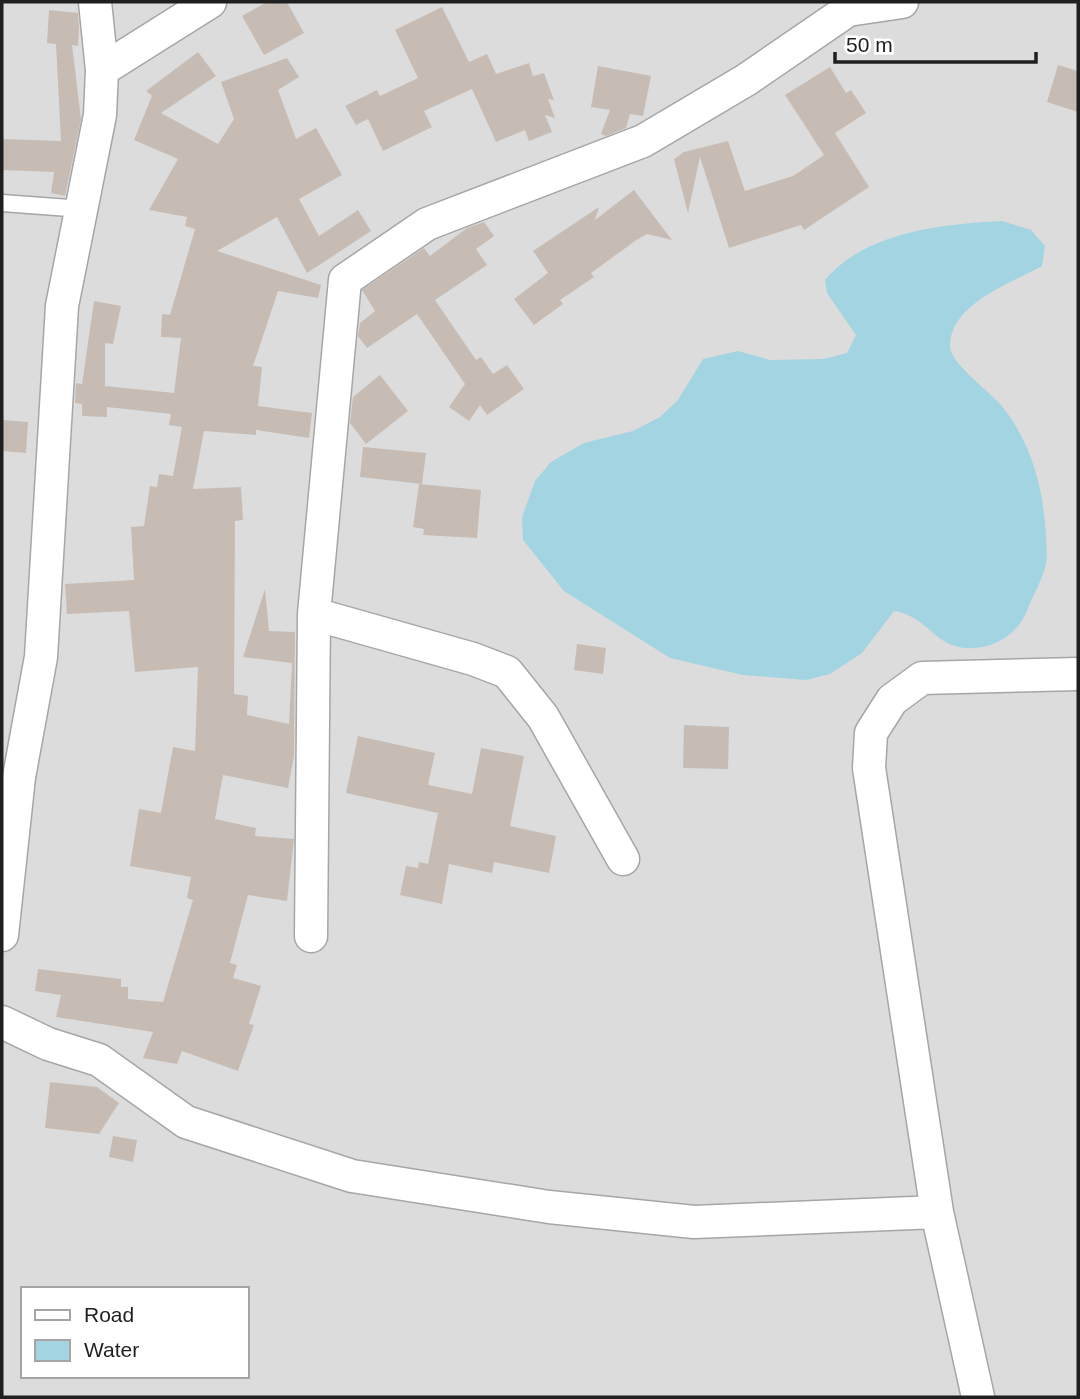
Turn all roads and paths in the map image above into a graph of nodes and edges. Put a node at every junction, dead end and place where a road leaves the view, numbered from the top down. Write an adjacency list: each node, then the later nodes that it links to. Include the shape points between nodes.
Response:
1 (95, 2): 4 (street)
2 (210, 2): 4 (street)
3 (902, 2): 7 (street, via 848,10 746,80 643,141 427,224 345,280)
4 (102, 71): 6 (street, via 100,115)
5 (2, 203): 6 (lane)
6 (83, 209): 10 (street, via 62,306 41,657 19,777)
7 (314, 614): 9 (street, via 507,673 543,717); 11 (street)
8 (1076, 682): 13 (street, via 922,678 892,699 871,733 869,768)
9 (623, 859)
10 (2, 935)
11 (311, 936)
12 (2, 1022): 13 (street, via 48,1044 99,1060 186,1122 352,1176 549,1207 694,1223)
13 (937, 1212): 14 (street)
14 (978, 1397)

